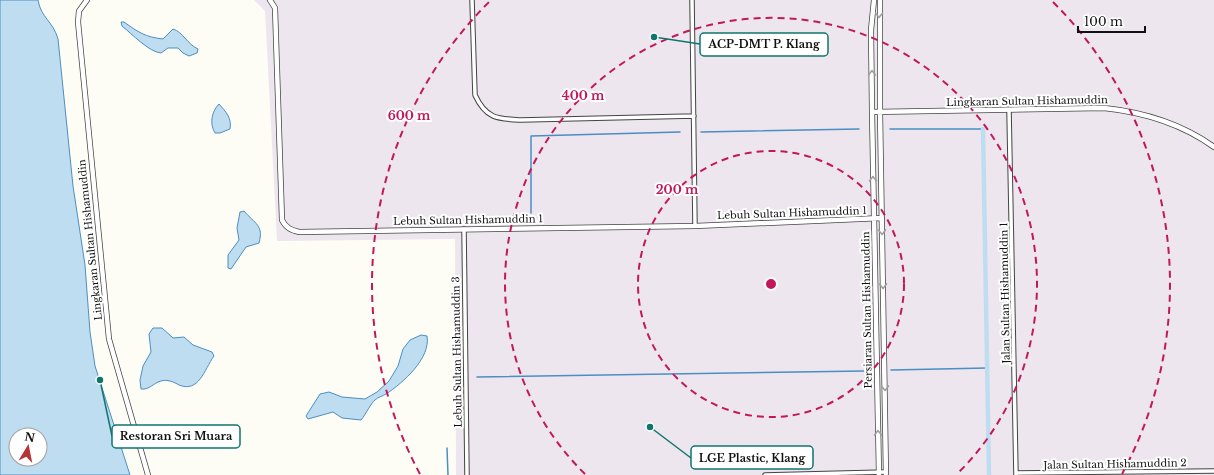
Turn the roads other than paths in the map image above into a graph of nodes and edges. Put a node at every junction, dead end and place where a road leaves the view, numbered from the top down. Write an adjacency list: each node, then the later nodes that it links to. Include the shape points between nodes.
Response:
1 (87, 0): 20 (street, Lingkaran Sultan Hishamuddin, via 79,11 78,22 109,339)
2 (270, 0): 15 (street, Lebuh Sultan Hishamuddin 1, via 275,8 282,220 285,226 299,232)
3 (472, 0): 10 (street, via 475,95 480,107 490,115 499,119 521,120)
4 (692, 0): 10 (street)
5 (874, 0): 8 (street, Persiaran Sultan Hishamuddin, one-way to 5, via 871,30)
6 (880, 0): 9 (street, Persiaran Sultan Hishamuddin, one-way to 9)
7 (1009, 110): 9 (street, Lingkaran Sultan Hishamuddin); 11 (street, Lingkaran Sultan Hishamuddin, via 1082,108 1126,111 1193,133); 19 (street, Jalan Sultan Hishamuddin 1)
8 (872, 112): 9 (street, Lingkaran Sultan Hishamuddin); 12 (street, Persiaran Sultan Hishamuddin, one-way to 8)
9 (880, 112): 13 (street, Persiaran Sultan Hishamuddin)
10 (694, 116): 14 (street)
11 (1214, 147)
12 (874, 218): 13 (street, Lebuh Sultan Hishamuddin 1); 14 (street, Lebuh Sultan Hishamuddin 1); 17 (street, Persiaran Sultan Hishamuddin, one-way to 12)
13 (882, 218): 18 (street, Persiaran Sultan Hishamuddin, one-way to 18)
14 (695, 226): 15 (street, Lebuh Sultan Hishamuddin 1)
15 (464, 229): 21 (street, Lebuh Sultan Hishamuddin 3)
16 (1214, 471): 19 (street, Jalan Sultan Hishamuddin 2)
17 (879, 474): 18 (street); 22 (street)
18 (886, 474)
19 (1016, 474)
20 (148, 475)
21 (467, 475)
22 (765, 475)

